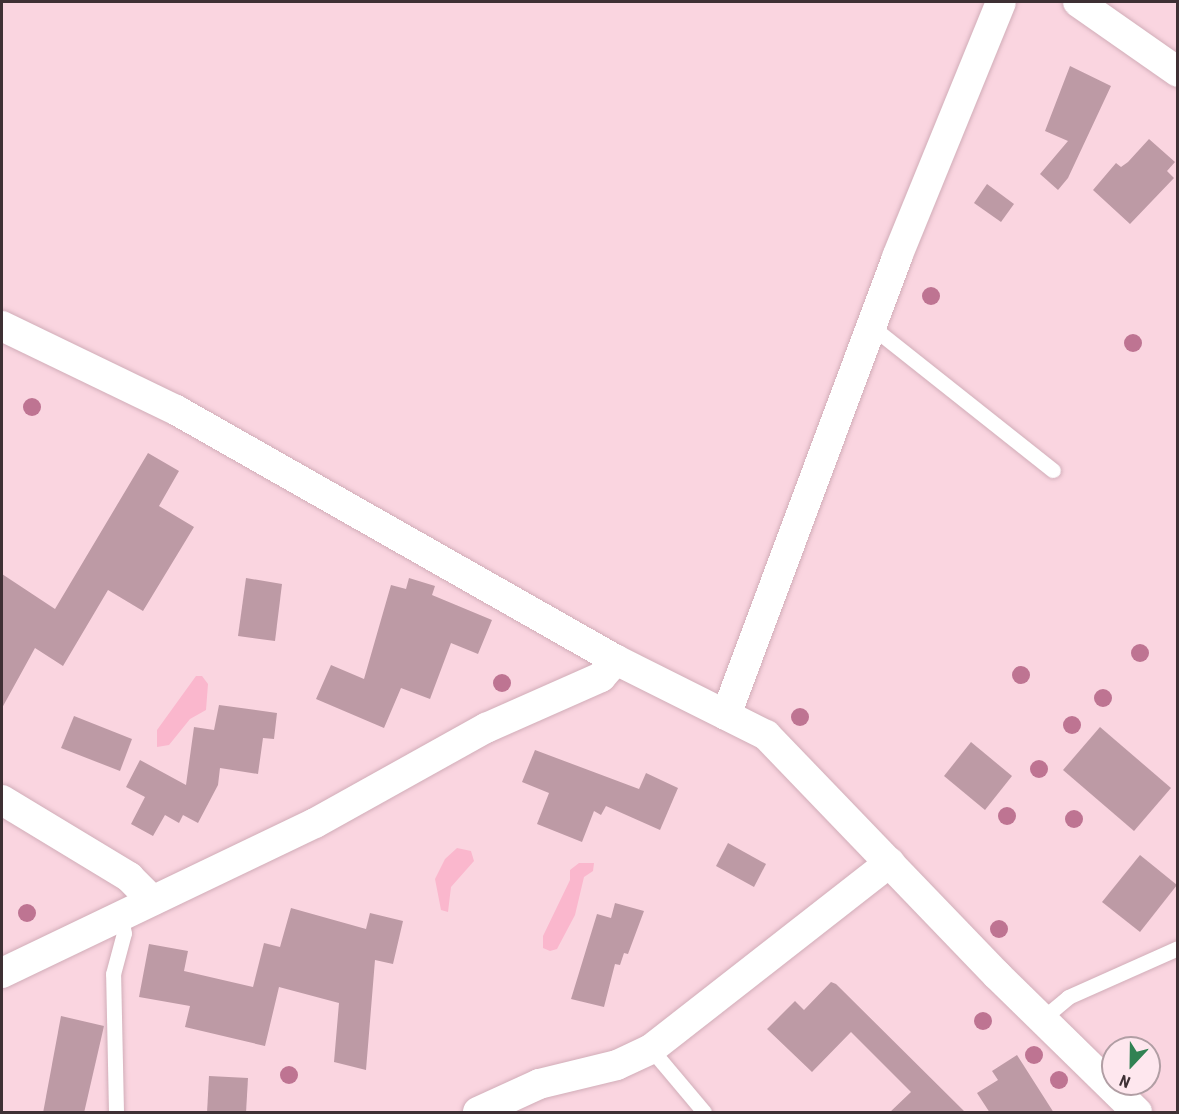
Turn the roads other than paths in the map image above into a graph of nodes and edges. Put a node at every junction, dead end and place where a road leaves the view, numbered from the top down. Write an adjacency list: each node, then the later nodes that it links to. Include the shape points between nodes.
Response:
1 (1001, 2): 5 (street)
2 (1078, 2): 3 (street)
3 (1178, 72)
4 (2, 326): 7 (street, via 176,410)
5 (871, 326): 6 (lane); 8 (street)
6 (1053, 470)
7 (616, 660): 8 (street); 11 (street, via 601,677 486,728 315,823)
8 (726, 715): 10 (street, via 766,735)
9 (2, 800): 11 (street, via 129,878)
10 (890, 862): 15 (street); 16 (street)
11 (152, 900): 12 (street)
12 (121, 919): 14 (street); 17 (lane, via 124,933 113,974)
13 (1178, 948): 15 (lane, via 1068,997)
14 (2, 973)
15 (1042, 1018): 20 (street)
16 (651, 1048): 18 (street, via 617,1065 539,1084); 19 (lane)
17 (116, 1113)
18 (478, 1113)
19 (704, 1113)
20 (1137, 1113)

